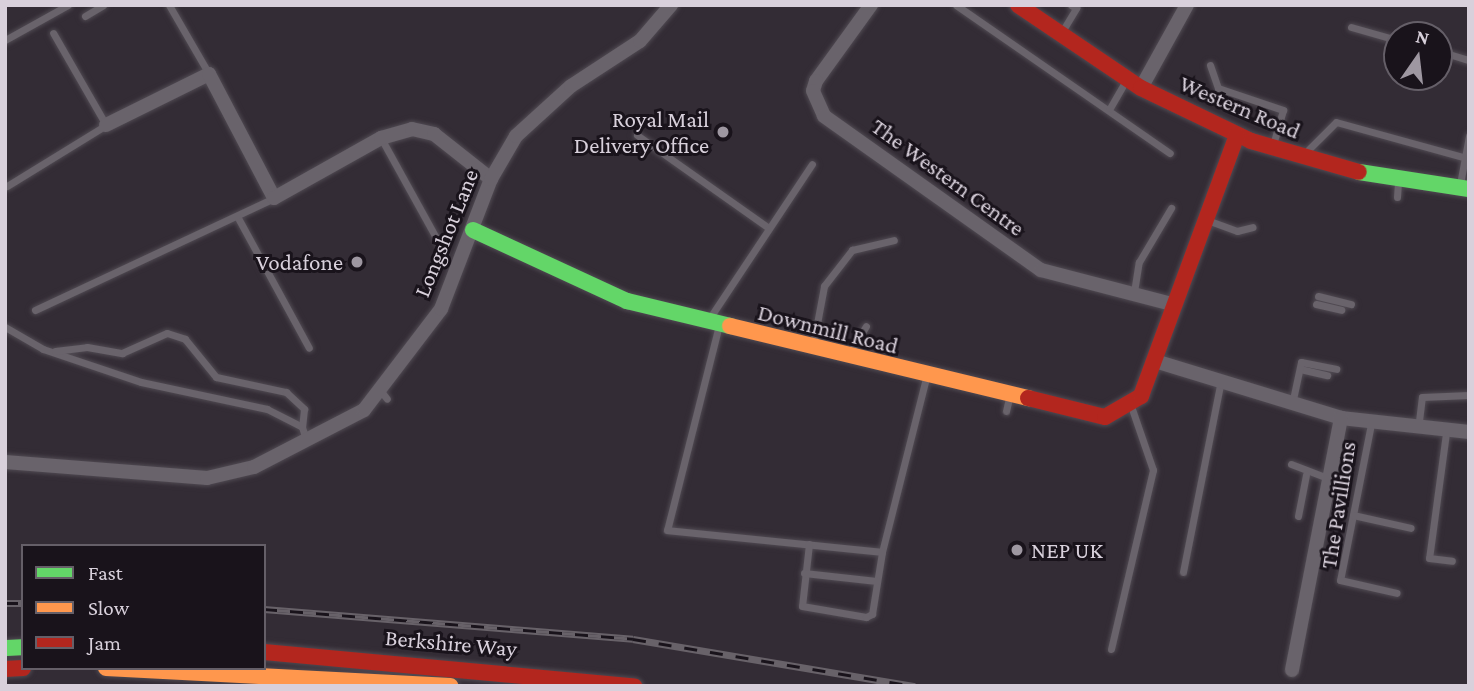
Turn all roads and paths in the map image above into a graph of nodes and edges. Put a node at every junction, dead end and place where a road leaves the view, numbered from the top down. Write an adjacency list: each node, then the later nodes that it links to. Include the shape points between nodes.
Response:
1 (68, 5): 15 (lane)
2 (103, 5): 10 (lane)
3 (169, 5): 17 (lane)
4 (671, 5): 31 (street, Longshot Lane, via 640,41 532,118)
5 (871, 5): 43 (street, The Western Centre, via 816,80 813,91 824,117 1033,266)
6 (956, 5): 19 (lane)
7 (1018, 5): 13 (main road, Western Road)
8 (1071, 5): 13 (lane, via 1076,8)
9 (1187, 5): 18 (street)
10 (85, 16)
11 (1350, 27): 14 (lane)
12 (53, 33): 20 (lane)
13 (1060, 35): 18 (main road, Western Road)
14 (1383, 36)
15 (5, 40)
16 (1210, 65): 26 (lane, via 1218,88 1283,110)
17 (209, 74): 20 (street); 34 (street)
18 (1134, 83): 19 (lane); 22 (main road, Western Road)
19 (1110, 108): 27 (lane)
20 (106, 125): 32 (lane)
21 (638, 135): 39 (lane)
22 (1237, 135): 26 (main road, Western Road); 37 (main road)
23 (1469, 136): 25 (lane)
24 (381, 138): 31 (street, via 424,130); 34 (street); 42 (lane)
25 (1467, 145): 28 (lane)
26 (1271, 148): 29 (main road, Western Road)
27 (1170, 153)
28 (1463, 157): 29 (lane, via 1336,122 1310,142); 33 (lane)
29 (1302, 158): 33 (main road, Western Road, via 1398,189)
30 (812, 164): 39 (lane)
31 (491, 179): 40 (street, Longshot Lane)
32 (7, 186)
33 (1464, 188)
34 (274, 198): 36 (lane)
35 (1171, 208): 43 (lane, via 1139,262)
36 (237, 216): 46 (lane); 51 (lane)
37 (1206, 219): 38 (lane, via 1237,230); 45 (main road)
38 (1253, 227)
39 (769, 228): 48 (lane)
40 (473, 230): 48 (main road, Downmill Road, via 627,301); 68 (street, Longshot Lane, via 441,309 383,394 364,410)
41 (894, 240): 52 (lane, via 852,250 831,277)
42 (444, 252)
43 (1134, 292): 45 (street, The Western Centre)
44 (1351, 304): 47 (lane, via 1317,300)
45 (1175, 305): 55 (main road)
46 (35, 310)
47 (1342, 310)
48 (713, 324): 52 (main road, Downmill Road); 77 (lane, via 667,530)
49 (866, 326): 54 (lane)
50 (5, 327): 53 (lane)
51 (309, 348)
52 (812, 349): 54 (main road, Downmill Road)
53 (51, 352): 68 (lane, via 141,382 267,409); 68 (lane, via 87,347 122,353 167,333 185,339 216,377 286,392 304,409)
54 (849, 358): 59 (main road, Downmill Road)
55 (1155, 361): 60 (street); 63 (main road)
56 (1300, 369): 57 (lane, via 1301,362); 58 (lane); 62 (lane)
57 (1336, 369)
58 (1327, 375)
59 (927, 377): 63 (main road, Downmill Road, via 1007,404 1090,416 1116,415); 78 (lane)
60 (1220, 384): 62 (street); 80 (lane)
61 (1469, 395): 66 (lane, via 1422,397)
62 (1292, 404): 64 (street)
63 (1131, 406): 84 (lane, via 1153,470)
64 (1341, 418): 65 (street); 73 (street)
65 (1371, 424): 66 (street); 74 (lane, The Pavillions)
66 (1418, 429): 69 (street)
67 (1469, 432): 69 (street)
68 (304, 433): 70 (street, Longshot Lane, via 254,467 207,478)
69 (1446, 433): 79 (lane, via 1429,558)
70 (5, 462)
71 (1291, 464): 72 (lane)
72 (1306, 475): 73 (lane); 75 (lane)
73 (1334, 480): 87 (street)
74 (1353, 515): 76 (lane); 83 (lane, The Pavillions, via 1340,580)
75 (1298, 516)
76 (1410, 528)
77 (809, 544): 78 (lane); 81 (lane)
78 (882, 552): 82 (lane)
79 (1452, 561)
80 (1183, 572)
81 (804, 573): 82 (lane); 82 (lane, via 802,606 866,617 872,614)
82 (877, 581)
83 (1397, 593)
84 (1111, 649)
85 (266, 652): 89 (main road, Berkshire Way)
86 (144, 670): 88 (main road, Berkshire Way)
87 (1292, 670)
88 (451, 686)
89 (634, 686)

